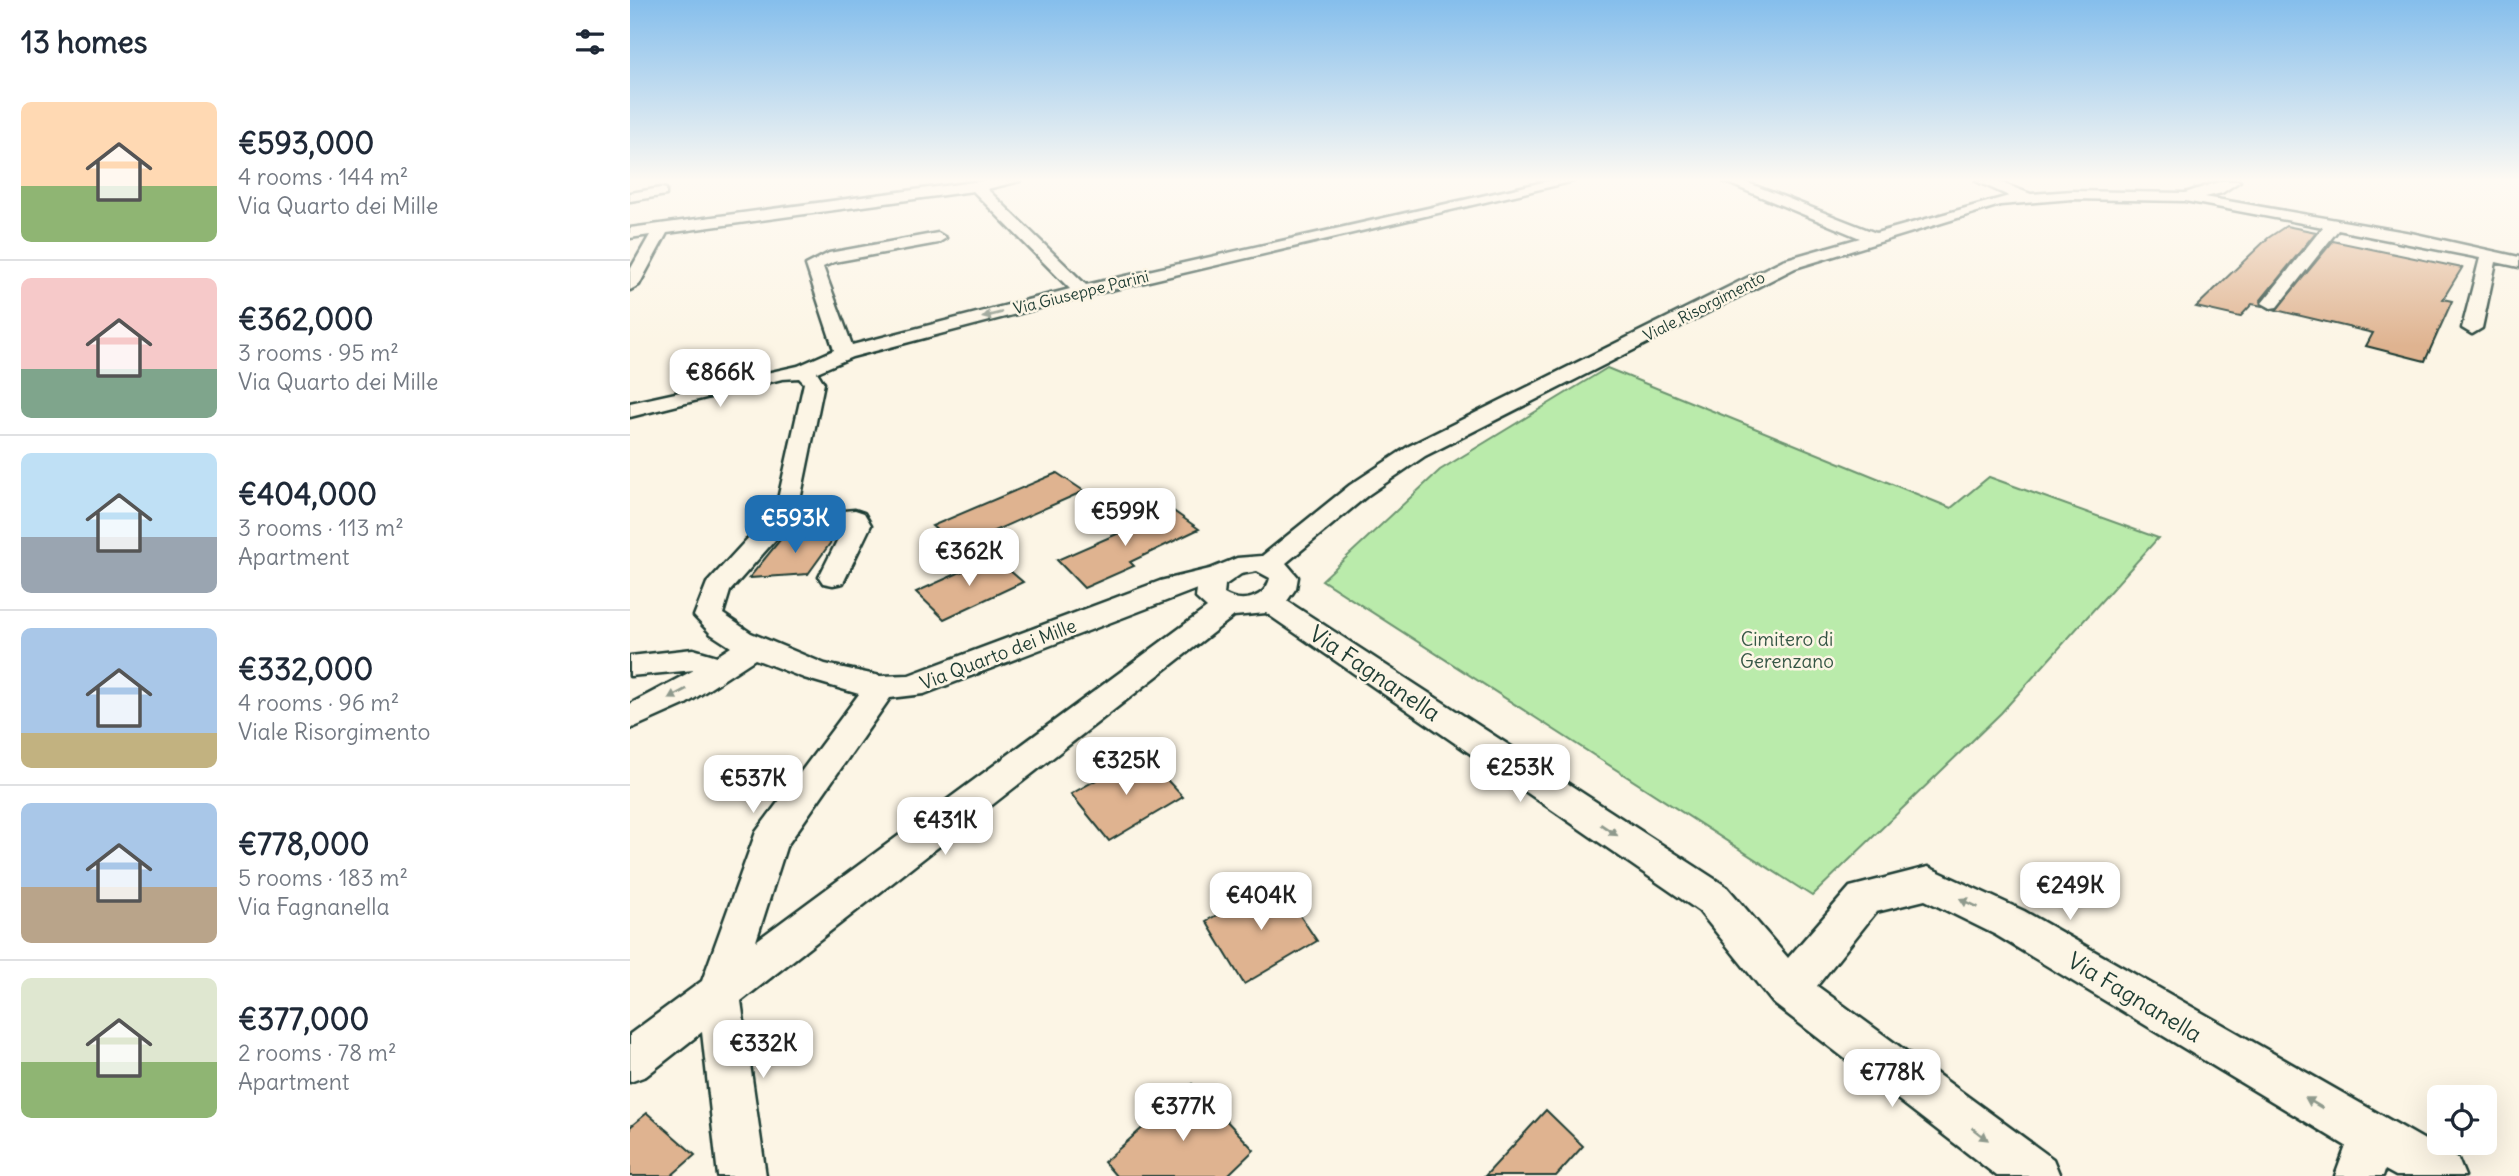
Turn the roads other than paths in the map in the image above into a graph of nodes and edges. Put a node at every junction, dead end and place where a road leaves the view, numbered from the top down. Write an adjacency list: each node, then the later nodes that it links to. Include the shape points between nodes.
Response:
1 (657, 236): 12 (street)
2 (1026, 236): 13 (street)
3 (1325, 236): 13 (street, Via Giuseppe Parini)
4 (1870, 236): 9 (street)
5 (1882, 236): 9 (street, Viale Risorgimento)
6 (2324, 236): 14 (street)
7 (2396, 236): 10 (street)
8 (938, 238): 16 (street, via 829,258 814,265)
9 (1875, 238): 20 (street, Viale Risorgimento, via 1765,275 1438,440 1359,490)
10 (2488, 255): 11 (street); 15 (street)
11 (2519, 262)
12 (630, 285)
13 (1082, 291): 16 (street, Via Giuseppe Parini, one-way to 16)
14 (2271, 303)
15 (2472, 328)
16 (845, 353): 17 (street, Via Giuseppe Parini)
17 (803, 371): 18 (street, via 758,377); 19 (street, Via Quarto dei Mille, via 814,383 788,510)
18 (630, 410)
19 (778, 524): 21 (street, via 855,518 858,525); 24 (street, Via Quarto dei Mille, via 717,589 709,606 708,616 719,629)
20 (1267, 565): 22 (street, via 1235,567); 23 (street, via 1281,572 1284,583)
21 (833, 577)
22 (1222, 592): 23 (street, via 1247,608); 27 (street, Via Quarto dei Mille, via 1170,587 934,679 913,686); 30 (street)
23 (1267, 601): 29 (street, Via Fagnanella, one-way to 29, via 1713,899)
24 (753, 647): 26 (street); 27 (street, Via Quarto dei Mille, via 849,681)
25 (630, 666): 26 (street, via 693,659)
26 (721, 668): 28 (street, one-way to 28)
27 (881, 687): 30 (street, via 769,842)
28 (630, 717)
29 (1788, 989): 32 (street, Via Fagnanella, one-way to 29, via 2010,923 1928,883 1864,899); 34 (street, one-way to 34)
30 (719, 992): 31 (street); 33 (street)
31 (630, 1061)
32 (2366, 1157): 35 (street, Via Fagnanella)
33 (742, 1176)
34 (2036, 1176)
35 (2441, 1176)

